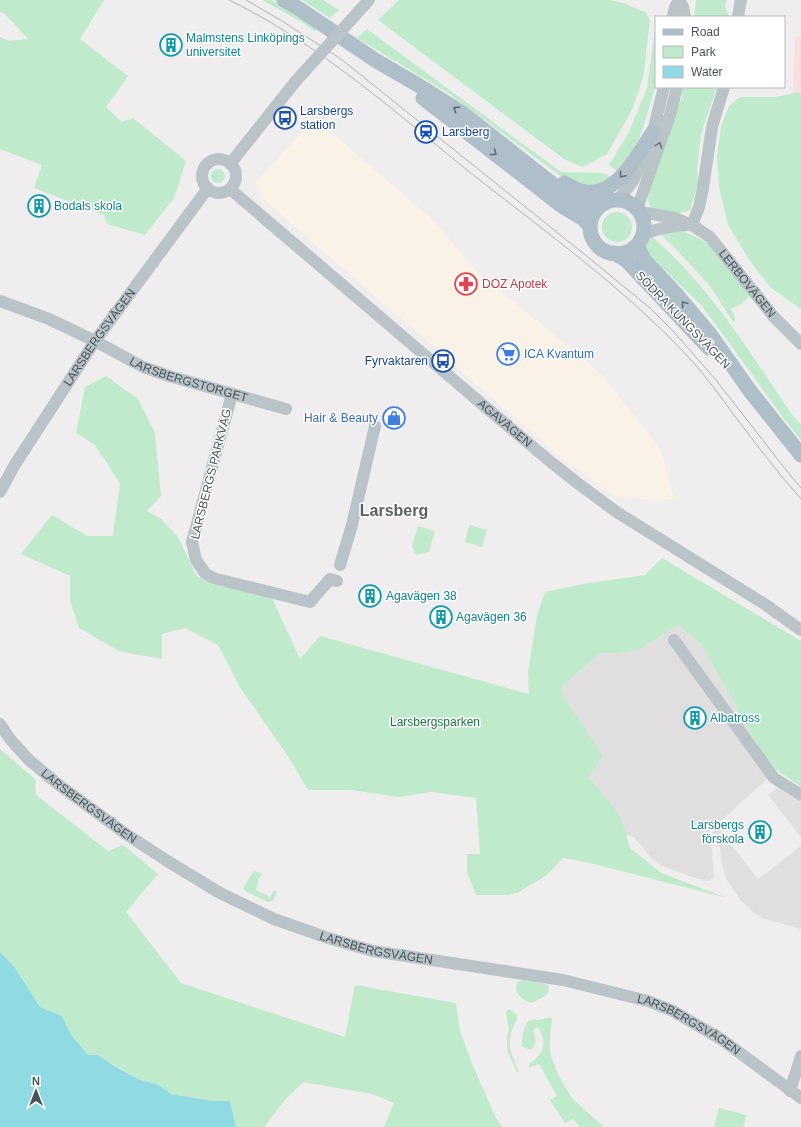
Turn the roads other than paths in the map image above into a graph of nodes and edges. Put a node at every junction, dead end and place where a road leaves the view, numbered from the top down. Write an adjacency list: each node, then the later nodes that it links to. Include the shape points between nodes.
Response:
1 (284, 0): 8 (main road, SÖDRA KUNGSVÄGEN)
2 (369, 0): 14 (street, bridge, via 294,82)
3 (679, 0): 5 (street); 6 (street)
4 (741, 0): 7 (street)
5 (673, 16)
6 (685, 16)
7 (738, 16)
8 (375, 60): 13 (main road, SÖDRA KUNGSVÄGEN, one-way to 8, via 461,112); 21 (main road, SÖDRA KUNGSVÄGEN, one-way to 21)
9 (664, 88): 12 (street)
10 (677, 88): 19 (street, one-way to 10)
11 (724, 88): 20 (street, via 712,127 699,207)
12 (653, 132): 13 (main road, one-way to 13, via 620,178 610,186 596,191 582,192 569,186); 17 (street, via 633,181)
13 (504, 146): 18 (main road, SÖDRA KUNGSVÄGEN, via 564,193 583,203)
14 (230, 164): 15 (street, via 218,159 206,165 202,177); 16 (street, via 235,181)
15 (208, 188): 16 (street, via 217,193); 25 (street, LARSBERGSVÄGEN)
16 (230, 189): 35 (street, AGAVÄGEN, via 500,420 580,485 618,513 766,605)
17 (618, 200): 18 (main road, SÖDRA KUNGSVÄGEN); 19 (main road, via 629,203)
18 (603, 204): 21 (main road, via 594,213)
19 (638, 211): 20 (street, LERBOVÄGEN, via 675,218); 22 (main road, SÖDRA KUNGSVÄGEN, via 644,226)
20 (692, 225): 22 (street, via 656,229); 26 (street, LERBOVÄGEN, via 710,237 774,317)
21 (590, 226): 23 (main road, SÖDRA KUNGSVÄGEN, via 592,236 598,245)
22 (640, 239): 23 (main road, via 632,249); 27 (main road, SÖDRA KUNGSVÄGEN, one-way to 22, via 710,334 645,261 640,252)
23 (614, 253): 27 (main road, SÖDRA KUNGSVÄGEN, via 626,260)
24 (0, 301): 25 (street, LARSBERGSTORGET, via 49,319)
25 (95, 341): 28 (street, LARSBERGSTORGET, via 143,367); 32 (street, LARSBERGSVÄGEN)
26 (801, 344)
27 (750, 390): 31 (main road, SÖDRA KUNGSVÄGEN)
28 (232, 394): 29 (street, LARSBERGSTORGET); 34 (street, LARSBERGS PARKVÄG, via 192,542 196,560 205,573 213,578 310,602 330,579)
29 (286, 408)
30 (375, 426): 33 (street)
31 (801, 455)
32 (0, 492)
33 (340, 565)
34 (337, 581)
35 (801, 630)
36 (674, 640): 38 (street, via 774,778)
37 (0, 724): 40 (street, LARSBERGSVÄGEN, via 29,760 126,834 220,893 274,919 373,950 564,980 648,1001 673,1011 721,1040)
38 (801, 795)
39 (801, 1056): 40 (street)
40 (790, 1090): 41 (street, LARSBERGSVÄGEN)
41 (801, 1098)

